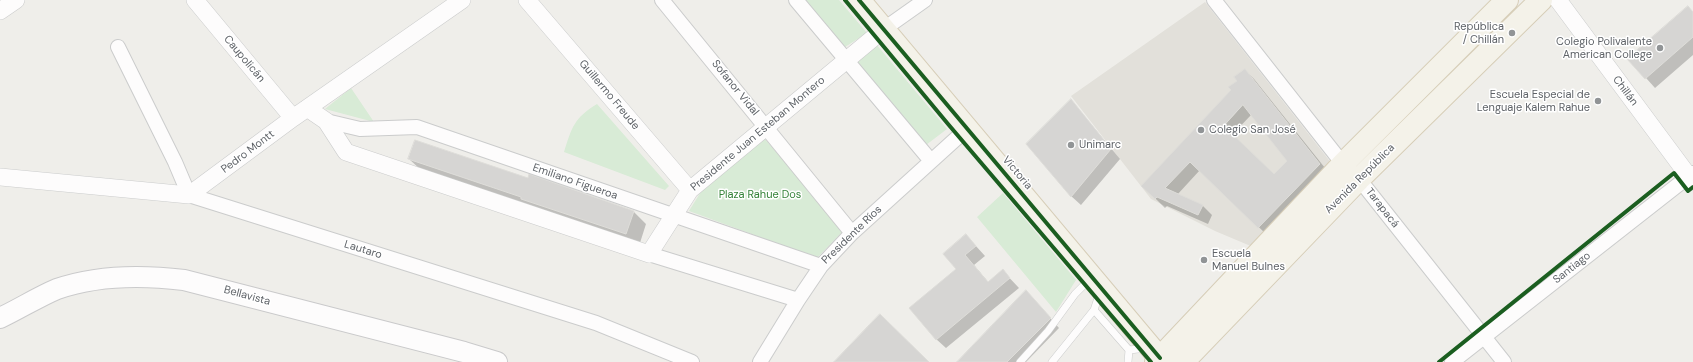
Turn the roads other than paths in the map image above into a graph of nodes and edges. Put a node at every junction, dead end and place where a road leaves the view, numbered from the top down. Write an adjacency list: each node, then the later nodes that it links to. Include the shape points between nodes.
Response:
1 (16, 0): 13 (street)
2 (195, 0): 18 (street, Caupolicán)
3 (462, 0): 17 (street, Pedro Montt)
4 (527, 0): 27 (street, Guillermo Freude)
5 (662, 0): 20 (street, Sofanor Vidal)
6 (796, 0): 16 (street)
7 (859, 0): 14 (main road, Victoria)
8 (925, 0): 14 (street)
9 (1214, 0): 23 (street, Tarapacá)
10 (1507, 0): 23 (main road, Avenida República)
11 (1541, 0): 26 (main road, Avenida República)
12 (1558, 0): 25 (street, Chillán)
13 (0, 11)
14 (884, 29): 16 (street, Presidente Juan Esteban Montero); 21 (main road, Victoria)
15 (118, 47): 28 (street)
16 (846, 60): 20 (street, Presidente Juan Esteban Montero); 22 (street)
17 (307, 108): 18 (street, Pedro Montt); 19 (street, Emiliano Figueroa)
18 (293, 118): 28 (street, Pedro Montt)
19 (326, 121): 29 (street, Emiliano Figueroa, via 360,129 417,127); 31 (street, Emiliano Figueroa, via 346,152)
20 (766, 127): 27 (street, Presidente Juan Esteban Montero); 30 (street, Sofanor Vidal)
21 (968, 130): 22 (street, Presidente Ríos); 33 (main road, Victoria)
22 (931, 161): 30 (street, Presidente Ríos)
23 (1343, 164): 26 (street, Tarapacá); 39 (main road, Avenida República)
24 (0, 177): 28 (street)
25 (1692, 177): 37 (street, Santiago)
26 (1359, 179): 37 (street, Tarapacá); 46 (main road, Avenida República)
27 (690, 190): 29 (street, Presidente Juan Esteban Montero)
28 (189, 195): 41 (street, Lautaro, via 596,323)
29 (673, 215): 31 (street, Presidente Juan Esteban Montero); 32 (street, Emiliano Figueroa)
30 (852, 233): 32 (street, Presidente Ríos)
31 (649, 254): 34 (street, Emiliano Figueroa)
32 (821, 266): 34 (street, Presidente Ríos)
33 (1097, 283): 35 (lane); 39 (main road, Victoria); 43 (lane, via 1075,294 1048,331)
34 (798, 300): 42 (street, Presidente Ríos)
35 (1094, 310): 38 (lane); 44 (lane)
36 (0, 318): 40 (main road, Bellavista, via 57,290 80,284 126,277 165,278 184,280)
37 (1484, 337): 47 (street, Santiago); 48 (street, Tarapacá)
38 (1129, 350): 39 (lane); 45 (lane)
39 (1158, 357)
40 (496, 362)
41 (692, 362)
42 (760, 362)
43 (1020, 362)
44 (1052, 362)
45 (1128, 362)
46 (1183, 362)
47 (1452, 362)
48 (1504, 362)

